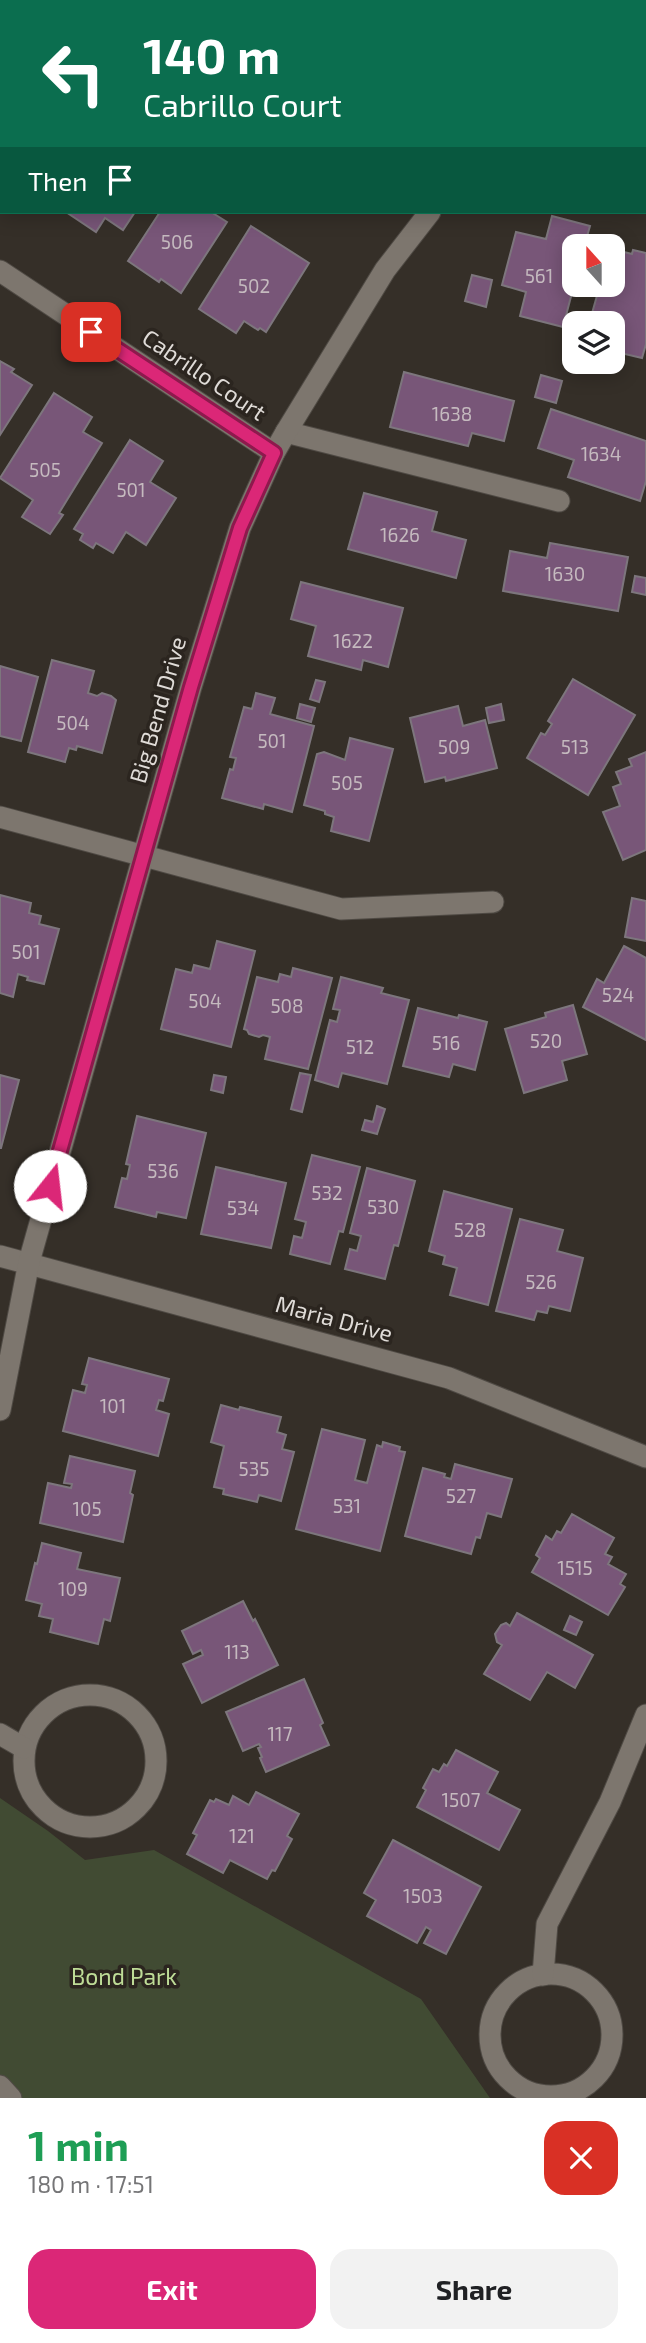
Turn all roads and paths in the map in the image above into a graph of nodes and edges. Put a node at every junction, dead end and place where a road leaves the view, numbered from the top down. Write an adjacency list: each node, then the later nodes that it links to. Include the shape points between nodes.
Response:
1 (428, 214): 3 (street, Big Bend Drive, via 385,270)
2 (0, 271): 4 (street, Cabrillo Court)
3 (286, 432): 4 (street, Big Bend Drive); 5 (street)
4 (274, 453): 7 (street, Big Bend Drive, via 240,528)
5 (559, 501)
6 (0, 817): 7 (street)
7 (144, 856): 8 (street, via 341,909); 10 (street, Big Bend Drive)
8 (493, 902)
9 (0, 1256): 10 (street, Maria Drive)
10 (29, 1262): 11 (street, Big Bend Drive); 12 (street, Maria Drive, via 449,1378)
11 (0, 1410)
12 (646, 1457)
13 (646, 1716): 16 (street, via 610,1802 547,1924)
14 (0, 1734): 15 (street)
15 (24, 1748): 15 (street, via 23,1771 31,1793 45,1811 64,1823 86,1828 110,1826 130,1815 146,1798 155,1776 157,1756 141,1717 104,1696 62,1700 32,1728)
16 (543, 1975): 16 (street, via 523,1981 505,1994 494,2012 490,2033 502,2073 534,2095 554,2097 574,2093 604,2067 612,2030 608,2011 597,1994 562,1975)
17 (0, 2086): 18 (street)
18 (11, 2098)

